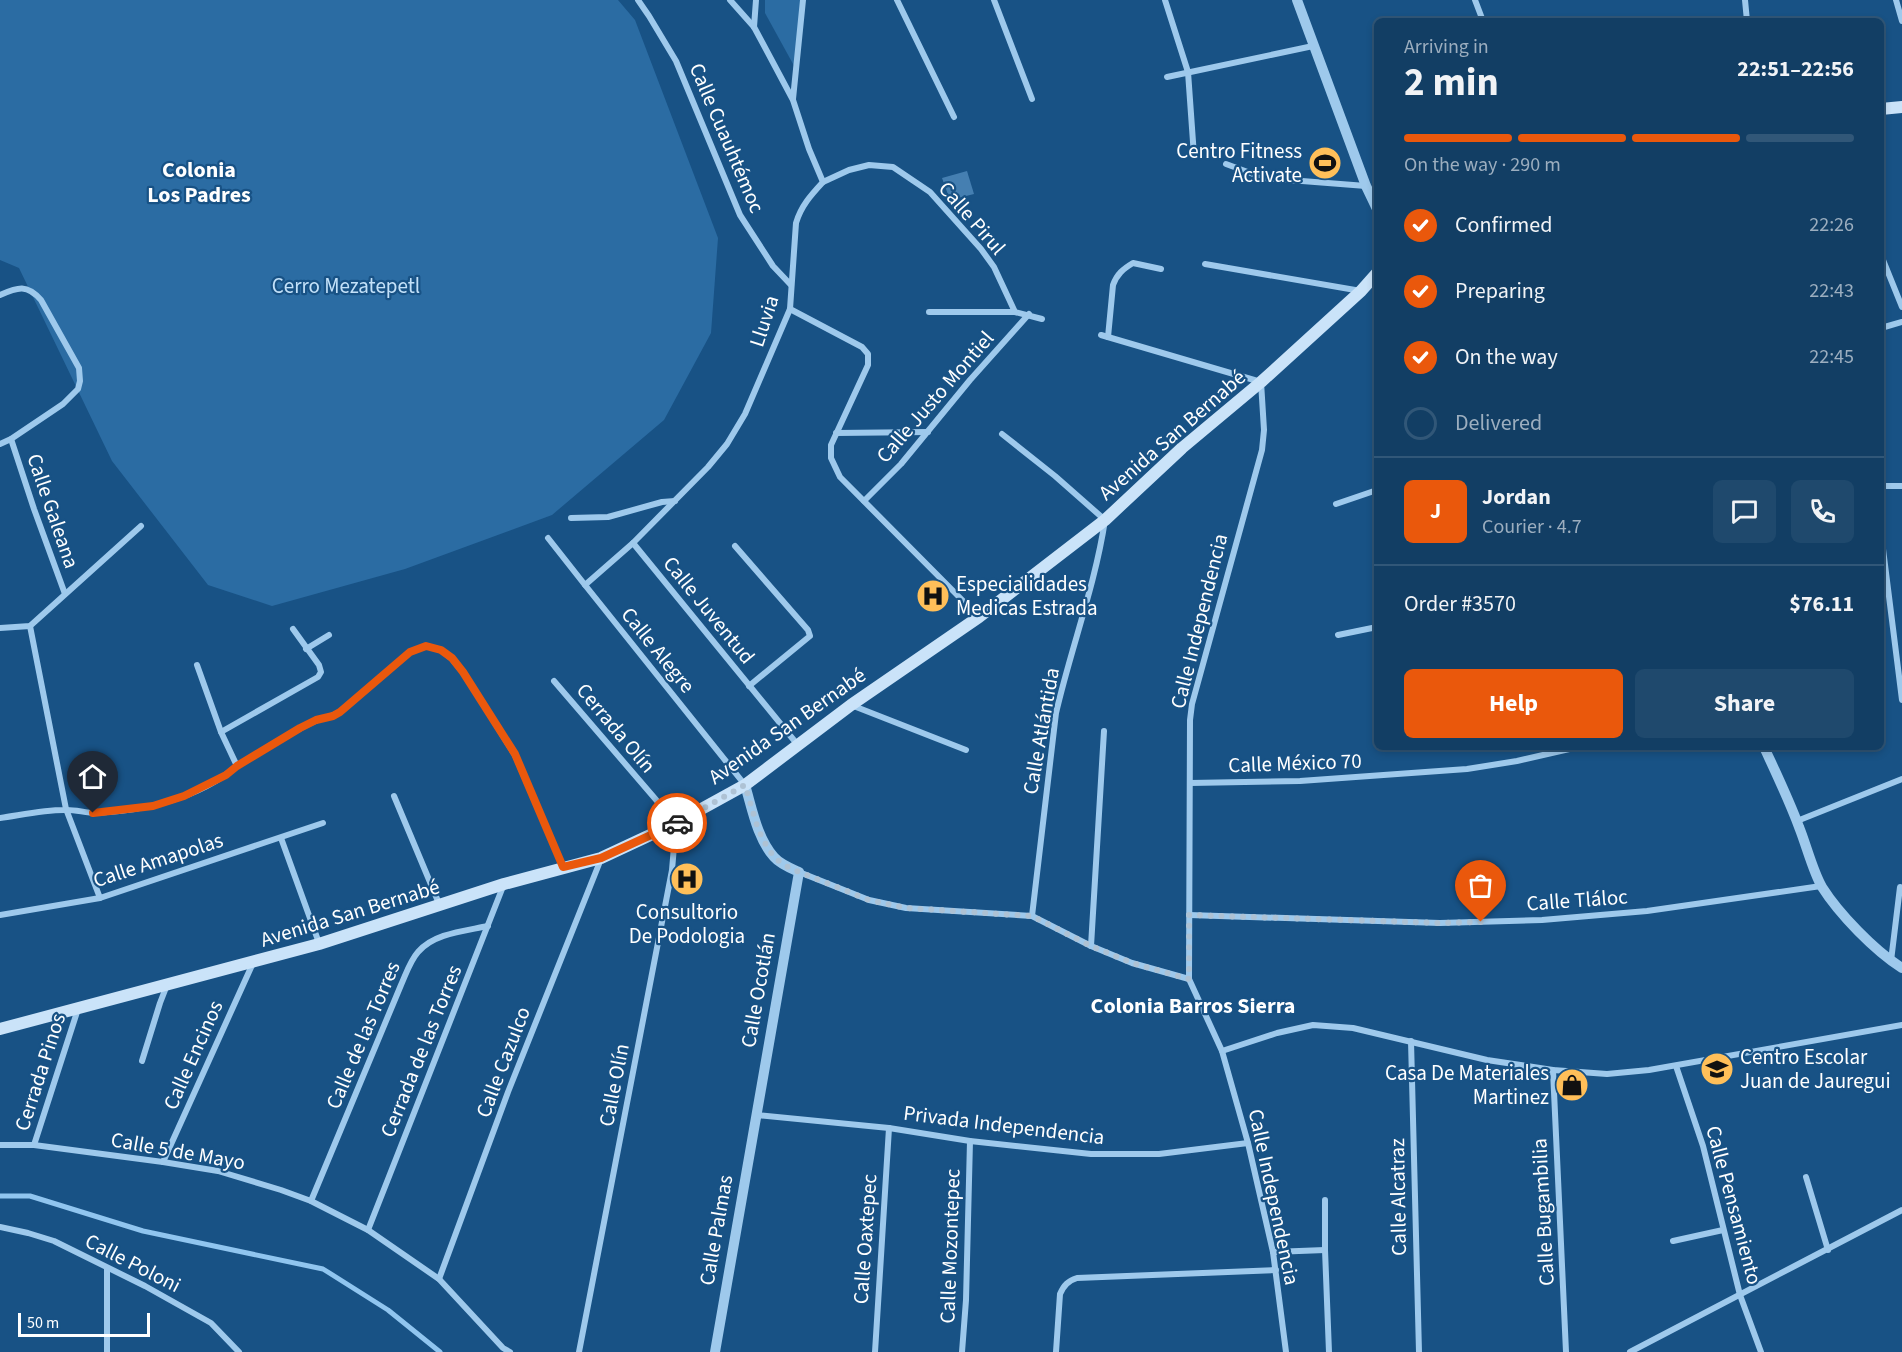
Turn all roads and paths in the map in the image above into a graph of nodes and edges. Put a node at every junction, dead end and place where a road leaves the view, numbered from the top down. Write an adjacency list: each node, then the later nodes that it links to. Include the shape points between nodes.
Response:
1 (638, 0): 33 (street, Calle Cuauhtémoc, via 676,61 740,215)
2 (730, 0): 15 (street)
3 (756, 0): 15 (street)
4 (803, 0): 20 (street)
5 (897, 0): 23 (street)
6 (994, 0): 19 (street)
7 (1165, 0): 17 (street)
8 (1297, 0): 16 (street)
9 (1475, 0): 12 (street)
10 (1745, 0): 13 (street)
11 (1896, 0): 14 (street)
12 (1482, 18)
13 (1747, 18)
14 (1902, 21)
15 (754, 27): 20 (street)
16 (1313, 46): 17 (street); 27 (street)
17 (1188, 72): 18 (street); 24 (street)
18 (1167, 77)
19 (1032, 99)
20 (793, 100): 26 (street)
21 (1902, 107): 22 (main road)
22 (1884, 109)
23 (954, 117)
24 (1194, 156)
25 (1226, 164): 27 (street, via 1264,178)
26 (823, 182): 33 (street, Lluvia, via 807,200 796,223); 39 (street, Calle Pirul, via 869,165 893,167 930,192 994,267)
27 (1366, 186): 28 (street)
28 (1374, 203)
29 (1884, 262): 36 (street)
30 (1205, 264): 34 (street)
31 (1161, 269): 44 (street, via 1133,263 1121,271 1113,285 1105,336)
32 (1374, 276): 34 (main road, Avenida San Bernabé)
33 (791, 285): 37 (street, Lluvia)
34 (1361, 291): 44 (main road, Avenida San Bernabé)
35 (0, 295): 48 (street, via 24,288 35,292 79,368 80,381 78,389 63,404)
36 (1902, 306)
37 (789, 309): 46 (street, via 862,346 868,354 868,365); 53 (street, Lluvia, via 745,414 722,449)
38 (929, 312): 39 (street)
39 (1015, 312): 40 (street)
40 (1029, 314): 41 (street); 45 (street, Calle Justo Montiel)
41 (1042, 319)
42 (1902, 322): 43 (street)
43 (1884, 327)
44 (1261, 382): 57 (main road, Avenida San Bernabé); 86 (street, Calle Independencia, via 1262,450 1192,704)
45 (928, 432): 46 (street); 54 (street, Calle Justo Montiel)
46 (837, 433): 54 (street, via 831,458 840,477)
47 (1002, 434): 57 (street)
48 (11, 439): 49 (street); 64 (street, Calle Galeana)
49 (0, 444)
50 (1884, 486): 51 (street)
51 (1902, 486)
52 (1374, 491): 55 (street)
53 (676, 501): 56 (street, via 608,517); 60 (street)
54 (864, 501): 65 (street)
55 (1335, 504)
56 (571, 518)
57 (1105, 520): 65 (main road, Avenida San Bernabé); 105 (street, Calle Atlántida, via 1096,569 1056,713)
58 (141, 526): 64 (street)
59 (548, 538): 63 (street, Calle Alegre)
60 (633, 543): 63 (street); 75 (street, Calle Juventud)
61 (735, 546): 75 (street, via 810,636)
62 (1884, 557): 76 (street)
63 (585, 585): 87 (street, Calle Alegre)
64 (65, 594): 66 (street)
65 (978, 617): 77 (main road, Avenida San Bernabé)
66 (30, 626): 67 (street); 89 (street)
67 (0, 628)
68 (1374, 628): 71 (street)
69 (293, 629): 72 (street)
70 (329, 635): 72 (street)
71 (1338, 635)
72 (306, 649): 79 (street, via 319,665 318,677)
73 (196, 665): 79 (street)
74 (554, 681): 93 (street, Cerrada Olín)
75 (749, 686): 80 (street, Calle Juventud)
76 (1902, 700)
77 (851, 705): 80 (main road, Avenida San Bernabé); 81 (street)
78 (1104, 731): 108 (street)
79 (221, 732): 84 (street)
80 (797, 744): 87 (main road, Avenida San Bernabé)
81 (966, 750)
82 (1565, 750): 86 (street, Calle México 70, via 1467,769 1300,781)
83 (1765, 750): 91 (street)
84 (237, 766): 89 (street, via 209,785 153,806 93,813); 96 (street, via 300,728 340,712 417,648 441,650 463,672 515,754)
85 (1902, 779): 91 (street)
86 (1190, 783): 104 (street, Calle Independencia)
87 (745, 785): 93 (main road, Avenida San Bernabé); 97 (street, via 766,845 774,857)
88 (394, 796): 102 (street)
89 (66, 809): 90 (street); 101 (street)
90 (0, 818)
91 (1797, 821): 99 (street)
92 (322, 823): 94 (street, Calle Amapolas)
93 (676, 823): 95 (main road, Avenida San Bernabé); 147 (street, Calle Olín, via 672,870)
94 (281, 837): 101 (street, Calle Amapolas); 107 (street)
95 (601, 858): 96 (main road, Avenida San Bernabé); 142 (street, Calle Cazulco)
96 (563, 867): 98 (main road, Avenida San Bernabé)
97 (799, 872): 105 (street, via 869,900 906,908); 122 (street, Calle Ocotlán)
98 (504, 884): 102 (main road, Avenida San Bernabé); 106 (street, Cerrada de las Torres)
99 (1821, 886): 104 (street, Calle Tláloc, via 1647,911 1542,920 1440,923); 109 (street)
100 (1900, 887): 109 (street)
101 (100, 898): 103 (street, Calle Amapolas)
102 (440, 906): 107 (main road, Avenida San Bernabé)
103 (0, 915)
104 (1189, 915): 112 (street, Calle Independencia)
105 (1032, 916): 108 (street)
106 (488, 926): 131 (street, Calle de las Torres, via 442,936 418,952); 134 (street, Cerrada de las Torres)
107 (319, 944): 110 (main road, Avenida San Bernabé)
108 (1091, 946): 112 (street, via 1132,963)
109 (1891, 961): 111 (street)
110 (253, 962): 113 (main road, Avenida San Bernabé); 128 (street, Calle Encinos)
111 (1902, 968)
112 (1189, 979): 118 (street, Calle Independencia)
113 (167, 985): 114 (main road, Avenida San Bernabé); 119 (street)
114 (78, 1008): 116 (main road, Avenida San Bernabé); 127 (street, Cerrada Pinos)
115 (1902, 1025): 120 (street)
116 (0, 1029)
117 (1411, 1041): 118 (street, via 1353,1028 1312,1025); 121 (street, via 1488,1060); 154 (street, Calle Alcatraz)
118 (1222, 1051): 125 (street, Calle Independencia)
119 (142, 1061)
120 (1676, 1066): 121 (street, via 1607,1074); 135 (street, Calle Pensamiento, via 1703,1146)
121 (1553, 1070): 155 (street, Calle Bugambilia)
122 (756, 1115): 123 (street, Privada Independencia); 148 (street, Calle Palmas)
123 (889, 1128): 124 (street, Privada Independencia); 149 (street, Calle Oaxtepec)
124 (970, 1141): 125 (street, Privada Independencia, via 1091,1154 1160,1154); 150 (street, Calle Mozontepec)
125 (1248, 1143): 139 (street, Calle Independencia)
126 (0, 1145): 127 (street, Calle 5 de Mayo)
127 (34, 1145): 128 (street, Calle 5 de Mayo)
128 (163, 1162): 131 (street, Calle 5 de Mayo, via 218,1171)
129 (1806, 1177): 138 (street)
130 (1325, 1200): 137 (street)
131 (311, 1201): 134 (street, Calle 5 de Mayo)
132 (1902, 1210): 138 (street)
133 (0, 1227): 140 (street, Calle Poloni, via 54,1242)
134 (368, 1230): 142 (street, Calle 5 de Mayo)
135 (1723, 1230): 136 (street); 143 (street, Calle Pensamiento)
136 (1673, 1242)
137 (1325, 1250): 139 (street); 153 (street)
138 (1828, 1250): 143 (street)
139 (1273, 1252): 141 (street, Calle Independencia)
140 (107, 1268): 144 (street); 145 (street, Calle Poloni, via 211,1323)
141 (1276, 1270): 151 (street, via 1077,1278 1069,1281 1060,1294); 152 (street, Calle Independencia)
142 (439, 1279): 146 (street, Calle 5 de Mayo)
143 (1740, 1295): 156 (street); 157 (street, Calle Pensamiento)
144 (107, 1352)
145 (239, 1352)
146 (510, 1352)
147 (579, 1352)
148 (715, 1352)
149 (875, 1352)
150 (962, 1352)
151 (1056, 1352)
152 (1286, 1352)
153 (1329, 1352)
154 (1419, 1352)
155 (1566, 1352)
156 (1630, 1352)
157 (1761, 1352)

